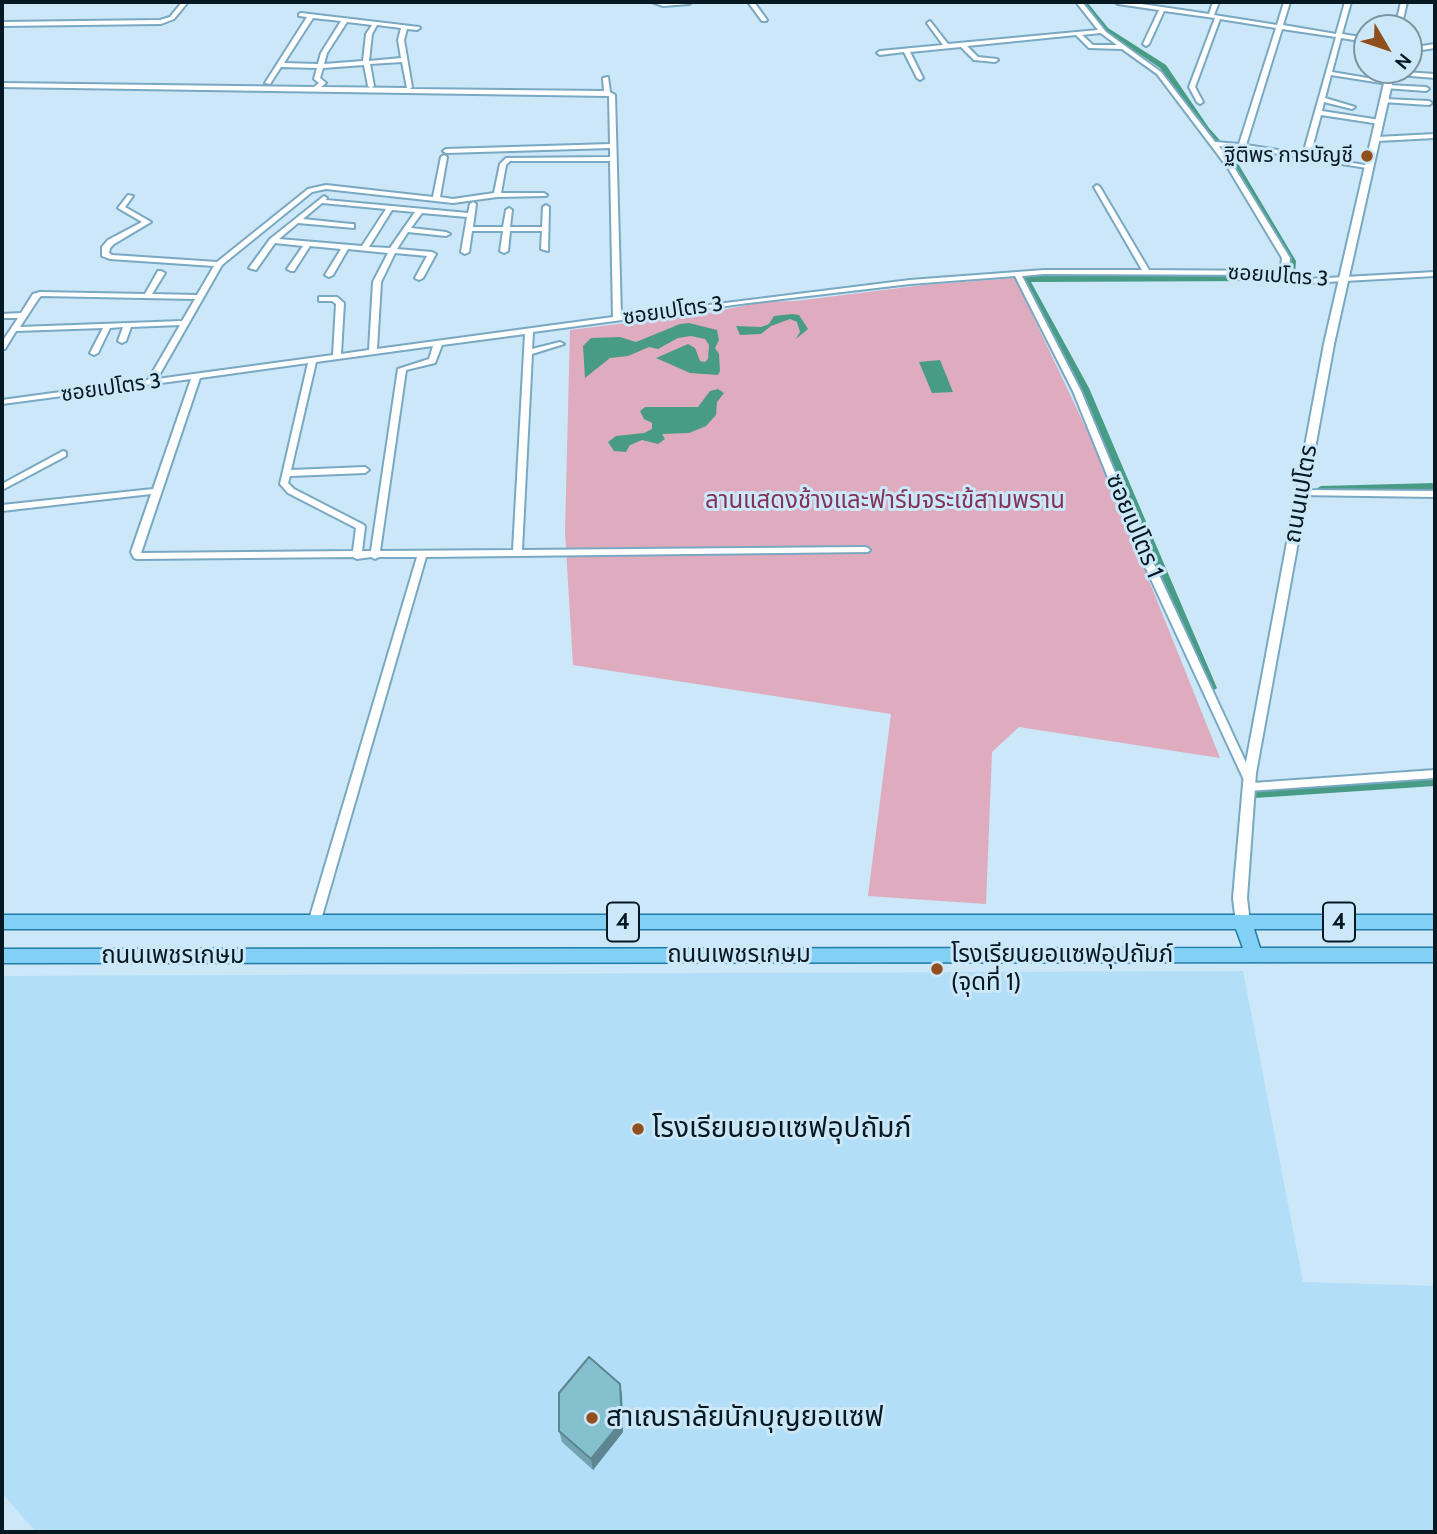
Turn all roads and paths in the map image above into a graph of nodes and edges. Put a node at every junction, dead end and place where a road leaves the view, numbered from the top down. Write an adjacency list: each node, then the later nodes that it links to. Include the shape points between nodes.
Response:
1 (185, 2): 17 (street, via 172,18 161,22)
2 (655, 2): 3 (street)
3 (688, 2)
4 (751, 2): 15 (street)
5 (1079, 2): 22 (street)
6 (1118, 2): 10 (street)
7 (1216, 2): 13 (street)
8 (1287, 2): 19 (street)
9 (1348, 2): 24 (street)
10 (1162, 9): 13 (street); 26 (street)
11 (301, 15): 12 (street)
12 (311, 16): 14 (street); 35 (street)
13 (1215, 16): 19 (street); 53 (street, via 1192,87)
14 (345, 20): 18 (street); 36 (street)
15 (764, 20)
16 (930, 23): 28 (street)
17 (2, 24)
18 (375, 24): 20 (street); 34 (street, via 369,34)
19 (1279, 26): 24 (street); 63 (street)
20 (404, 27): 21 (street); 32 (street)
21 (417, 28)
22 (1103, 31): 23 (street); 29 (street)
23 (1078, 34): 27 (street); 29 (street, via 1092,47)
24 (1338, 35): 25 (street); 37 (street)
25 (1353, 40)
26 (1146, 44)
27 (964, 45): 28 (street); 33 (street, via 976,59)
28 (947, 47): 30 (street)
29 (1124, 47): 61 (street, via 1158,73)
30 (906, 50): 31 (street); 40 (street)
31 (880, 53)
32 (404, 60): 34 (street); 47 (street)
33 (995, 60)
34 (366, 62): 36 (street); 46 (street)
35 (281, 65): 36 (street); 42 (street)
36 (319, 66): 41 (street)
37 (1329, 73): 38 (street); 52 (street)
38 (1353, 75)
39 (606, 78): 51 (street)
40 (920, 78)
41 (317, 79): 49 (street); 50 (street, via 323,83)
42 (268, 83)
43 (1388, 84): 54 (street, ถนนเปโตร)
44 (1409, 84): 48 (street)
45 (2, 85): 49 (street)
46 (371, 86)
47 (409, 88)
48 (1426, 89)
49 (296, 90): 50 (street)
50 (314, 90): 51 (street)
51 (607, 93): 62 (street, via 612,94)
52 (1321, 99): 56 (street); 57 (street)
53 (1199, 102)
54 (1384, 102): 55 (street); 58 (street, ถนนเปโตร)
55 (1429, 103)
56 (1352, 107)
57 (1317, 112): 58 (street); 64 (street)
58 (1380, 122): 60 (street, ถนนเปโตร)
59 (1435, 136): 60 (street)
60 (1377, 139): 66 (street, ถนนเปโตร)
61 (1216, 144): 63 (street); 101 (street, via 1286,258)
62 (612, 146): 65 (street); 72 (street, via 445,154)
63 (1241, 146): 64 (street)
64 (1306, 157): 66 (street)
65 (613, 159): 69 (street, via 508,159); 111 (street)
66 (1371, 168): 105 (street, ถนนเปโตร)
67 (1097, 187): 99 (street)
68 (332, 191): 73 (street)
69 (497, 195): 70 (street); 72 (street)
70 (544, 195)
71 (130, 196): 95 (street, via 121,208 147,222 111,242 106,254)
72 (436, 200): 95 (street, via 317,187)
73 (320, 201): 76 (street); 80 (street)
74 (473, 204): 79 (street)
75 (546, 207): 84 (street)
76 (390, 208): 78 (street); 90 (street)
77 (509, 210): 83 (street)
78 (419, 211): 79 (street); 85 (street)
79 (471, 215): 82 (street)
80 (297, 221): 81 (street); 87 (street)
81 (351, 226)
82 (469, 229): 83 (street); 94 (street)
83 (507, 229): 84 (street); 93 (street)
84 (545, 229): 91 (street)
85 (406, 230): 86 (street); 92 (street)
86 (446, 234)
87 (273, 241): 88 (street); 96 (street)
88 (308, 244): 89 (street); 97 (street)
89 (346, 247): 90 (street); 103 (street)
90 (364, 248): 92 (street)
91 (545, 249)
92 (393, 250): 104 (street, via 433,254); 121 (street, via 377,282)
93 (504, 251)
94 (465, 252)
95 (219, 264): 107 (street)
96 (253, 268)
97 (291, 269)
98 (161, 273): 106 (street)
99 (1147, 273): 100 (street, ซอยเปโตร 3); 101 (street, ซอยเปโตร 3)
100 (1017, 274): 111 (street, ซอยเปโตร 3, via 910,282); 143 (street, ซอยเปโตร 1, via 1077,391 1142,549)
101 (1280, 274): 105 (street, ซอยเปโตร 3, via 1293,279)
102 (1435, 274): 105 (street, ซอยเปโตร 3)
103 (329, 275)
104 (419, 278)
105 (1346, 280): 134 (street, ถนนเปโตร)
106 (148, 295): 107 (street); 109 (street, via 40,295)
107 (199, 297): 112 (street)
108 (322, 299): 124 (street, via 340,303)
109 (22, 315): 110 (street); 115 (street)
110 (2, 316)
111 (617, 319): 116 (street, ซอยเปโตร 3)
112 (183, 323): 114 (street); 127 (street)
113 (108, 325): 114 (street); 115 (street); 123 (street)
114 (128, 325): 117 (street)
115 (15, 329): 120 (street)
116 (529, 331): 118 (street, ซอยเปโตร 3); 122 (street)
117 (121, 341)
118 (438, 344): 121 (street, ซอยเปโตร 3); 140 (street, via 432,361 402,369)
119 (560, 344): 122 (street)
120 (2, 346)
121 (373, 352): 124 (street, ซอยเปโตร 3)
122 (529, 352): 138 (street)
123 (93, 353)
124 (337, 357): 125 (street, ซอยเปโตร 3)
125 (312, 362): 126 (street, ซอยเปโตร 3); 131 (street)
126 (196, 377): 127 (street, ซอยเปโตร 3); 133 (street)
127 (150, 383): 128 (street, ซอยเปโตร 3)
128 (2, 402)
129 (63, 454): 132 (street)
130 (365, 470): 131 (street)
131 (286, 474): 139 (street, via 286,488 361,527)
132 (2, 486)
133 (158, 491): 136 (street); 139 (street, via 137,556)
134 (1301, 493): 135 (street); 143 (street, ถนนเปโตร)
135 (1435, 494)
136 (2, 508)
137 (865, 550): 138 (street)
138 (517, 552): 141 (street)
139 (357, 556): 140 (street)
140 (375, 556): 141 (street)
141 (422, 556): 146 (street)
142 (1435, 774): 143 (street)
143 (1249, 780): 147 (street, ถนนเปโตร, via 1240,898)
144 (2, 922): 146 (main road, ถนนเพชรเกษม / 4)
145 (1435, 922): 147 (main road, ถนนเพชรเกษม / 4)
146 (313, 923): 147 (main road, ถนนเพชรเกษม / 4)
147 (1243, 923): 150 (main road)
148 (1435, 955): 150 (main road, ถนนเพชรเกษม / 4)
149 (2, 956): 150 (main road, ถนนเพชรเกษม / 4)
150 (1254, 956)

